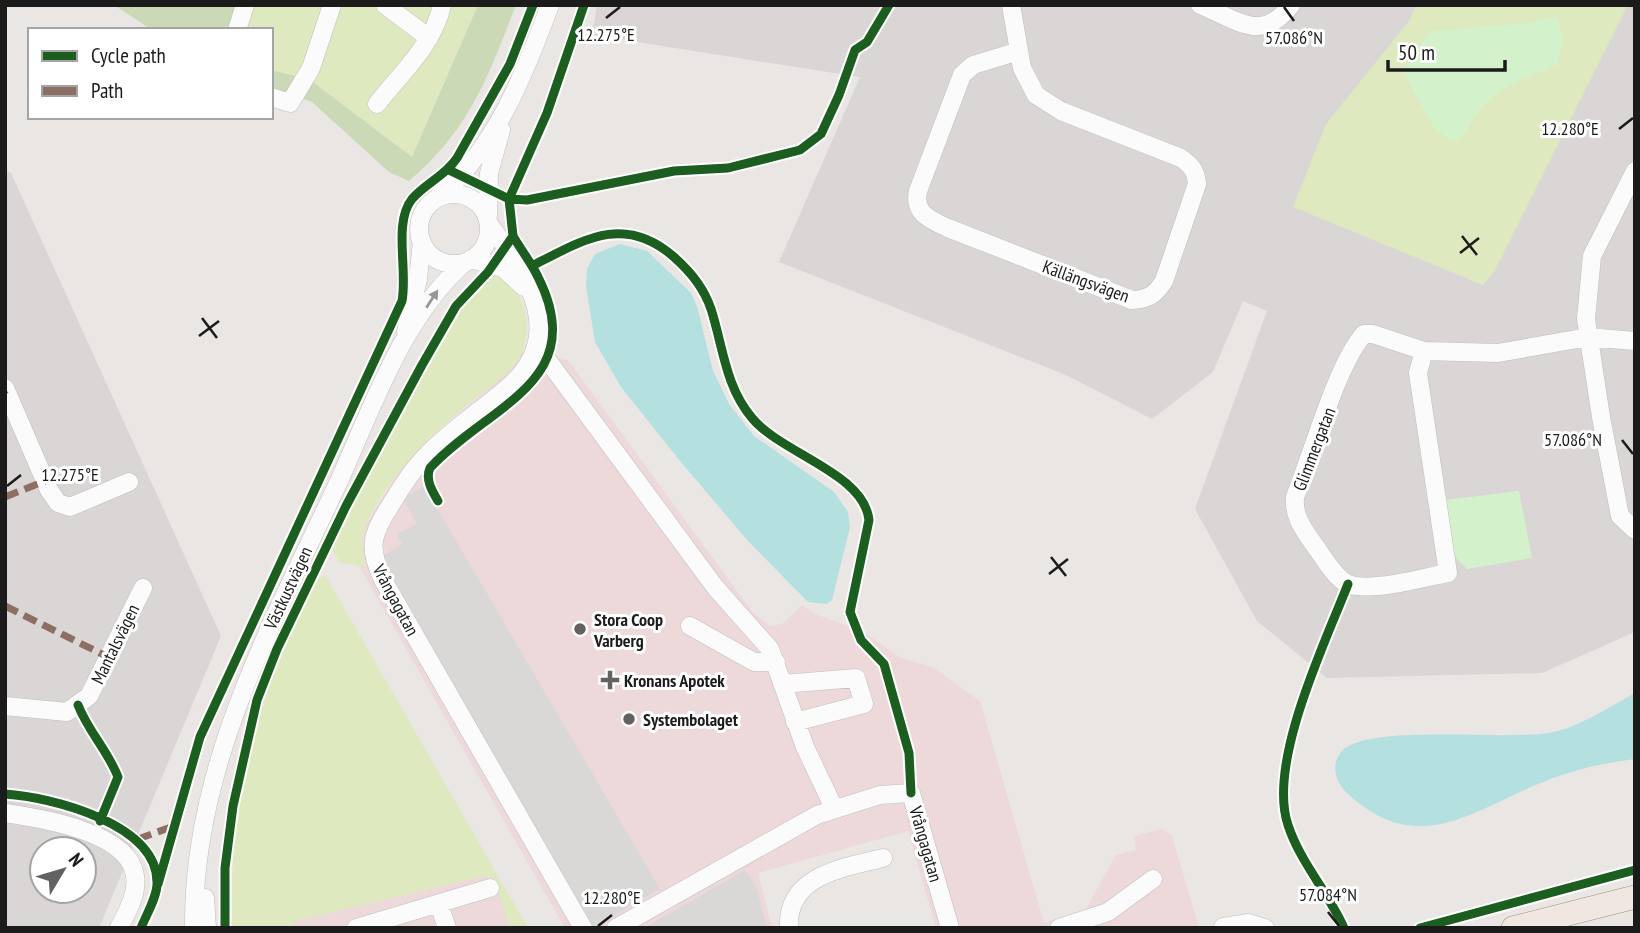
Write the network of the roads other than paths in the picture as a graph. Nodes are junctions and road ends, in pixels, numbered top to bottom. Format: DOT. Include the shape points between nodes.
graph roads {
  1 [pos="245,5"];
  2 [pos="331,5"];
  3 [pos="385,5"];
  4 [pos="442,5"];
  5 [pos="550,5"];
  6 [pos="1011,5"];
  7 [pos="1200,5"];
  8 [pos="1291,5"];
  9 [pos="238,28"];
  10 [pos="429,38"];
  11 [pos="1018,51"];
  12 [pos="273,98"];
  13 [pos="377,104"];
  14 [pos="507,107"];
  15 [pos="1635,171"];
  16 [pos="438,197"];
  17 [pos="489,221"];
  18 [pos="422,242"];
  19 [pos="468,261"];
  20 [pos="531,295"];
  21 [pos="1588,337"];
  22 [pos="403,341"];
  23 [pos="1635,341"];
  24 [pos="537,346"];
  25 [pos="1424,351"];
  26 [pos="5,388"];
  27 [pos="129,482"];
  28 [pos="1635,530"];
  29 [pos="143,588"];
  30 [pos="690,626"];
  31 [pos="776,662"];
  32 [pos="783,684"];
  33 [pos="5,706"];
  34 [pos="795,722"];
  35 [pos="834,808"];
  36 [pos="5,813"];
  37 [pos="202,845"];
  38 [pos="883,858"];
  39 [pos="1153,879"];
  40 [pos="490,888"];
  41 [pos="1635,897"];
  42 [pos="439,904"];
  43 [pos="1063,927"];
  44 [pos="1223,927"];
  45 [pos="119,928"];
  46 [pos="194,928"];
  47 [pos="207,928"];
  48 [pos="356,928"];
  49 [pos="447,928"];
  50 [pos="583,928"];
  51 [pos="617,928"];
  52 [pos="789,928"];
  53 [pos="950,928"];
  54 [pos="1265,928"];
  55 [pos="1513,928"];
  1 -- 9 [label="street"];
  2 -- 12 [label="street" via="311,68 290,103"];
  3 -- 10 [label="street"];
  4 -- 10 [label="street" via="438,25"];
  5 -- 14 [label="street, Västkustvägen"];
  6 -- 11 [label="street"];
  7 -- 8 [label="street" via="1262,27 1275,24"];
  10 -- 13 [label="street"];
  11 -- 11 [label="street, Källängsvägen" via="1028,82 1046,103 1192,165 1197,184 1156,294 1132,300 927,219 919,210 918,191 962,75 974,65"];
  14 -- 16 [label="street, Västkustvägen" via="473,164"];
  14 -- 17 [label="street, Västkustvägen" via="489,173"];
  15 -- 21 [label="street" via="1592,256"];
  16 -- 17 [label="street" via="470,197"];
  16 -- 18 [label="street, Västkustvägen" via="421,217"];
  17 -- 19 [label="street, Västkustvägen" via="485,246"];
  17 -- 20 [label="street" via="518,265"];
  18 -- 19 [label="street" via="440,261"];
  18 -- 22 [label="street, Västkustvägen"];
  19 -- 20 [label="street" via="503,268"];
  22 -- 19 [label="street, Västkustvägen, one-way" via="443,283"];
  20 -- 24 [label="street" via="539,323"];
  21 -- 23 [label="street, Glimmergatan"];
  21 -- 25 [label="street, Glimmergatan" via="1498,352"];
  21 -- 28 [label="street" via="1620,516"];
  22 -- 37 [label="street, Västkustvägen" via="252,665 221,753"];
  24 -- 31 [label="street" via="715,587 763,639"];
  24 -- 50 [label="street, Vrångagatan" via="519,378 413,471 373,536 372,550 383,580"];
  25 -- 25 [label="street, Glimmergatan" via="1418,373 1448,573 1375,586 1348,584 1333,571 1303,528 1295,497 1346,362 1364,334"];
  26 -- 27 [label="street" via="58,503 71,507"];
  29 -- 33 [label="street, Mantalsvägen" via="89,696 67,712"];
  30 -- 31 [label="street" via="754,662"];
  31 -- 32 [label="street"];
  32 -- 34 [label="street"];
  32 -- 34 [label="street" via="856,678 864,704"];
  34 -- 35 [label="street"];
  35 -- 51 [label="street, Vrångagatan"];
  35 -- 53 [label="street, Vrångagatan" via="880,795 911,793"];
  36 -- 45 [label="street" via="88,833 125,854 135,876 135,890"];
  37 -- 46 [label="street, Västkustvägen"];
  37 -- 47 [label="street, Västkustvägen"];
  38 -- 52 [label="street" via="834,870 807,883 791,904"];
  39 -- 43 [label="street" via="1108,912"];
  40 -- 42 [label="street"];
  41 -- 55 [label="main road"];
  42 -- 48 [label="street"];
  42 -- 49 [label="street"];
  44 -- 54 [label="street" via="1249,923"];
}
